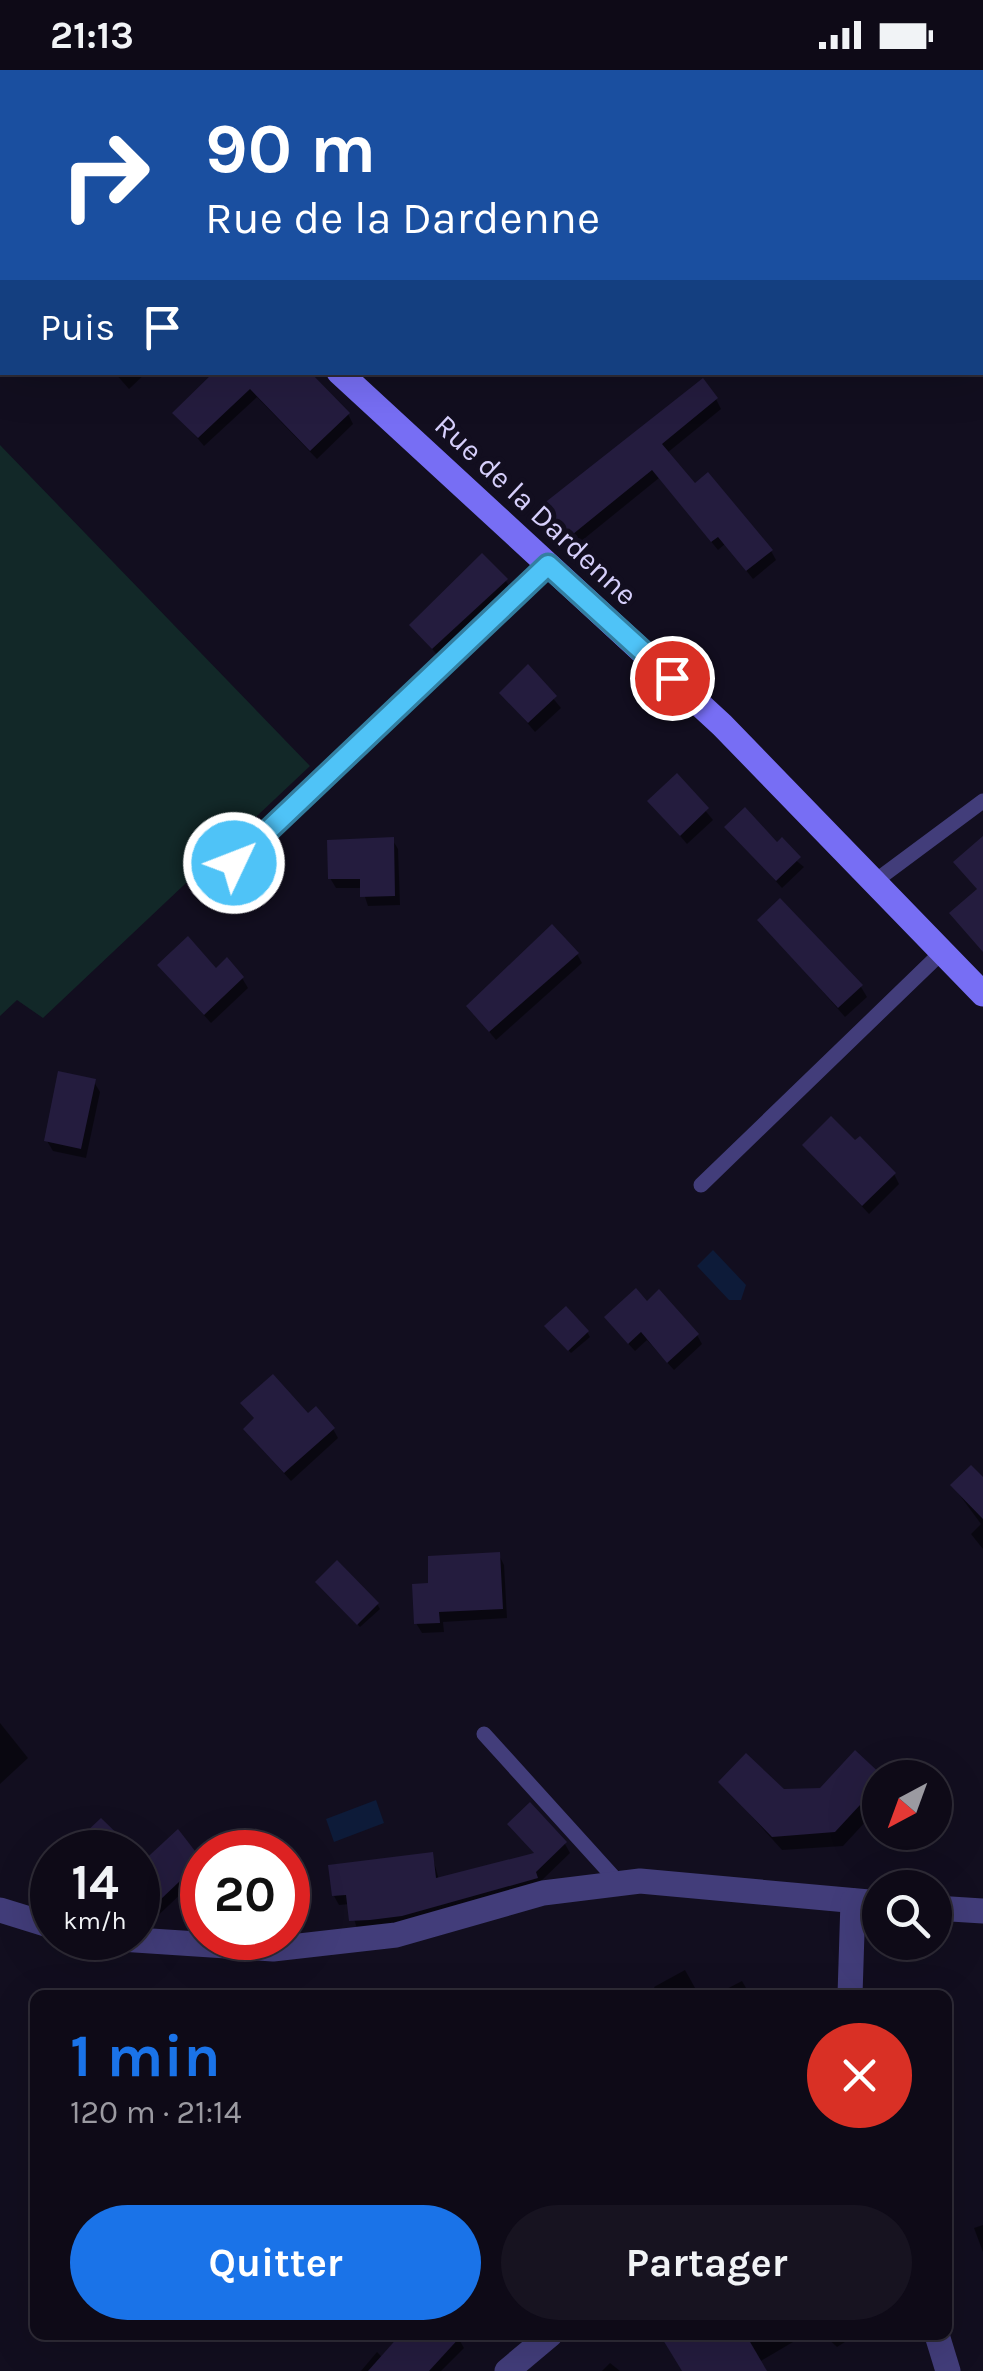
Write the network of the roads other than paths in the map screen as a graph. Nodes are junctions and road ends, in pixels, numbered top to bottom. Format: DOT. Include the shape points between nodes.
graph roads {
  1 [pos="342,375"];
  2 [pos="548,565"];
  3 [pos="983,801"];
  4 [pos="234,863"];
  5 [pos="874,882"];
  6 [pos="942,952"];
  7 [pos="983,994"];
  8 [pos="700,1185"];
  9 [pos="484,1734"];
  10 [pos="618,1884"];
  11 [pos="853,1901"];
  12 [pos="862,1902"];
  13 [pos="952,1909"];
  14 [pos="0,1910"];
  15 [pos="983,1911"];
  16 [pos="30,1919"];
  17 [pos="160,1941"];
  18 [pos="850,1990"];
  19 [pos="544,2340"];
  20 [pos="939,2340"];
  21 [pos="507,2371"];
  22 [pos="948,2371"];
  1 -- 2 [label="street, Rue de la Dardenne"];
  2 -- 4 [label="lane"];
  2 -- 5 [label="street, Rue de la Dardenne" via="722,725"];
  3 -- 5 [label="lane"];
  5 -- 6 [label="street, Rue de la Dardenne"];
  6 -- 7 [label="street, Rue de la Dardenne"];
  6 -- 8 [label="lane"];
  9 -- 10 [label="lane"];
  10 -- 11 [label="street"];
  10 -- 17 [label="street" via="543,1893 396,1935 291,1947"];
  11 -- 12 [label="street"];
  11 -- 18 [label="street"];
  13 -- 15 [label="street"];
  14 -- 16 [label="street"];
  19 -- 21 [label="street"];
  20 -- 22 [label="street"];
}
